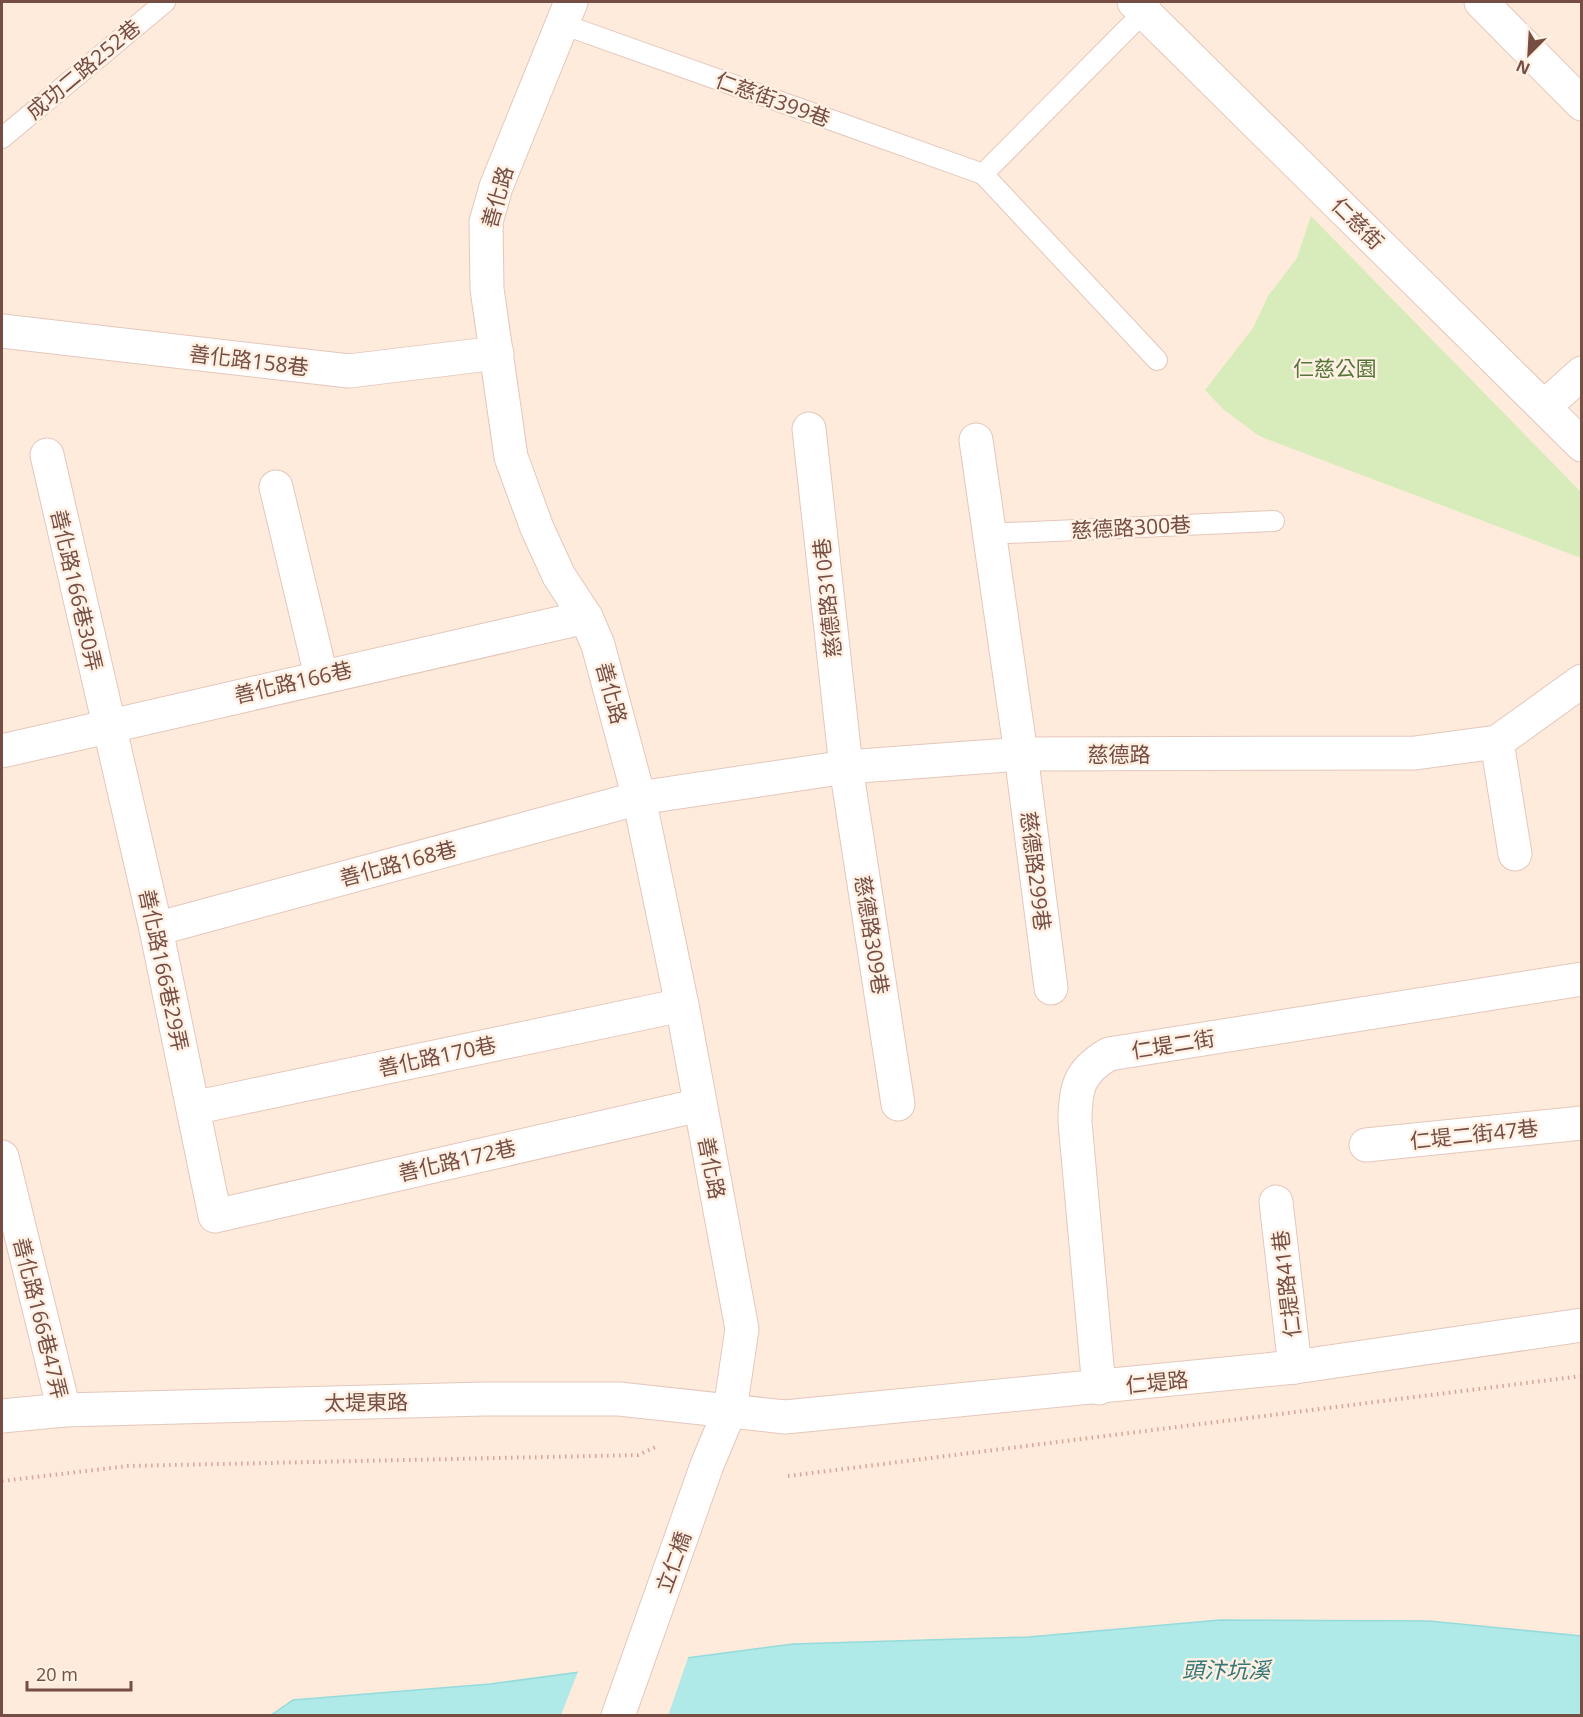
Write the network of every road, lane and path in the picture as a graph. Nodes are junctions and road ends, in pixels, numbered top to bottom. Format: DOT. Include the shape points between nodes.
graph roads {
  1 [pos="165,2"];
  2 [pos="1481,2"];
  3 [pos="1144,5"];
  4 [pos="567,13"];
  5 [pos="1581,105"];
  6 [pos="2,138"];
  7 [pos="983,174"];
  8 [pos="2,331"];
  9 [pos="497,353"];
  10 [pos="1156,360"];
  11 [pos="1581,373"];
  12 [pos="1545,406"];
  13 [pos="808,429"];
  14 [pos="976,440"];
  15 [pos="1581,445"];
  16 [pos="46,455"];
  17 [pos="276,487"];
  18 [pos="1274,521"];
  19 [pos="987,534"];
  20 [pos="586,617"];
  21 [pos="321,676"];
  22 [pos="1581,681"];
  23 [pos="108,725"];
  24 [pos="1497,742"];
  25 [pos="2,751"];
  26 [pos="1021,754"];
  27 [pos="846,767"];
  28 [pos="639,798"];
  29 [pos="1515,854"];
  30 [pos="156,929"];
  31 [pos="1581,979"];
  32 [pos="1051,988"];
  33 [pos="682,1005"];
  34 [pos="898,1104"];
  35 [pos="700,1105"];
  36 [pos="193,1108"];
  37 [pos="1581,1123"];
  38 [pos="1366,1145"];
  39 [pos="2,1156"];
  40 [pos="1276,1202"];
  41 [pos="214,1216"];
  42 [pos="1581,1325"];
  43 [pos="1295,1367"];
  44 [pos="1581,1376"];
  45 [pos="1100,1388"];
  46 [pos="64,1410"];
  47 [pos="730,1410"];
  48 [pos="2,1416"];
  49 [pos="658,1446"];
  50 [pos="788,1476"];
  51 [pos="2,1481"];
  52 [pos="618,1716"];
  1 -- 6 [label="lane, 成功二路252巷"];
  2 -- 5 [label="street"];
  3 -- 7 [label="lane"];
  3 -- 12 [label="street, 仁慈街"];
  4 -- 7 [label="lane, 仁慈街399巷"];
  4 -- 9 [label="street, 善化路" via="496,187 486,222 485,268"];
  7 -- 10 [label="lane, 仁慈街399巷"];
  8 -- 9 [label="street, 善化路158巷" via="350,371"];
  9 -- 20 [label="street, 善化路" via="511,457 559,576"];
  11 -- 12 [label="street"];
  12 -- 15 [label="street, 仁慈街"];
  13 -- 27 [label="street, 慈德路310巷"];
  14 -- 19 [label="street"];
  16 -- 23 [label="street, 善化路166巷30弄"];
  17 -- 21 [label="street"];
  18 -- 19 [label="lane, 慈德路300巷"];
  19 -- 26 [label="street"];
  20 -- 21 [label="street, 善化路166巷"];
  20 -- 28 [label="street, 善化路" via="611,686"];
  21 -- 23 [label="street, 善化路166巷"];
  22 -- 24 [label="street, 慈德路"];
  23 -- 25 [label="street, 善化路166巷"];
  23 -- 30 [label="street, 善化路166巷29弄"];
  24 -- 26 [label="street, 慈德路" via="1415,753"];
  24 -- 29 [label="street"];
  26 -- 27 [label="street, 慈德路"];
  26 -- 32 [label="street, 慈德路299巷"];
  27 -- 28 [label="street, 慈德路"];
  27 -- 34 [label="street, 慈德路309巷"];
  28 -- 30 [label="street, 善化路168巷"];
  28 -- 33 [label="street, 善化路"];
  30 -- 36 [label="street, 善化路166巷29弄"];
  31 -- 45 [label="street, 仁堤二街" via="1109,1054 1095,1062 1085,1071 1075,1104 1075,1122"];
  33 -- 35 [label="street, 善化路"];
  33 -- 36 [label="street, 善化路170巷"];
  35 -- 41 [label="street, 善化路172巷"];
  35 -- 47 [label="street, 善化路" via="742,1329"];
  36 -- 41 [label="street, 善化路166巷29弄"];
  37 -- 38 [label="street, 仁堤二街47巷"];
  39 -- 46 [label="street, 善化路166巷47弄"];
  40 -- 43 [label="street, 仁提路41巷"];
  42 -- 43 [label="street, 仁堤路"];
  43 -- 45 [label="street, 仁堤路"];
  44 -- 50 [label="path"];
  45 -- 47 [label="street, 仁堤路" via="785,1418"];
  46 -- 47 [label="street, 太堤東路" via="484,1399 619,1399"];
  46 -- 48 [label="street, 太堤東路"];
  47 -- 52 [label="street, 立仁橋"];
  49 -- 51 [label="path" via="638,1455 128,1466"];
}
